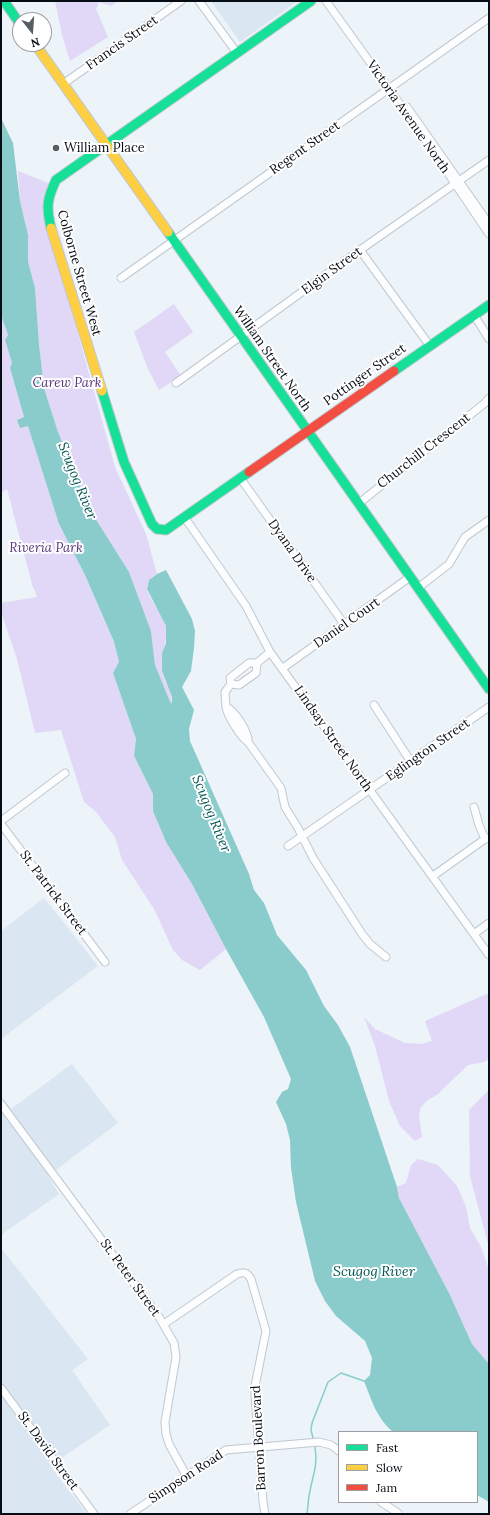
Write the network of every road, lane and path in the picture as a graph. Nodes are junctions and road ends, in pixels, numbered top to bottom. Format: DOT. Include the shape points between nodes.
graph roads {
  1 [pos="4,1"];
  2 [pos="181,1"];
  3 [pos="199,1"];
  4 [pos="311,1"];
  5 [pos="326,1"];
  6 [pos="332,1"];
  7 [pos="12,12"];
  8 [pos="489,18"];
  9 [pos="359,43"];
  10 [pos="41,52"];
  11 [pos="237,53"];
  12 [pos="63,84"];
  13 [pos="390,87"];
  14 [pos="105,146"];
  15 [pos="489,160"];
  16 [pos="457,183"];
  17 [pos="489,224"];
  18 [pos="489,234"];
  19 [pos="174,242"];
  20 [pos="360,250"];
  21 [pos="121,278"];
  22 [pos="489,304"];
  23 [pos="474,315"];
  24 [pos="240,336"];
  25 [pos="489,339"];
  26 [pos="430,346"];
  27 [pos="176,383"];
  28 [pos="489,398"];
  29 [pos="307,432"];
  30 [pos="241,478"];
  31 [pos="358,504"];
  32 [pos="185,518"];
  33 [pos="489,520"];
  34 [pos="157,529"];
  35 [pos="410,577"];
  36 [pos="418,588"];
  37 [pos="344,624"];
  38 [pos="270,652"];
  39 [pos="257,663"];
  40 [pos="283,668"];
  41 [pos="230,684"];
  42 [pos="489,689"];
  43 [pos="374,705"];
  44 [pos="489,707"];
  45 [pos="411,762"];
  46 [pos="65,773"];
  47 [pos="370,790"];
  48 [pos="474,807"];
  49 [pos="1,821"];
  50 [pos="1,824"];
  51 [pos="302,836"];
  52 [pos="487,839"];
  53 [pos="288,846"];
  54 [pos="433,876"];
  55 [pos="489,923"];
  56 [pos="474,934"];
  57 [pos="489,955"];
  58 [pos="386,957"];
  59 [pos="105,962"];
  60 [pos="1,1104"];
  61 [pos="164,1324"];
  62 [pos="1,1388"];
  63 [pos="258,1447"];
  64 [pos="338,1450"];
  65 [pos="186,1475"];
  66 [pos="383,1503"];
  67 [pos="398,1513"];
  68 [pos="94,1514"];
  69 [pos="130,1514"];
  70 [pos="265,1514"];
  1 -- 7 [label="street"];
  2 -- 12 [label="street, Francis Street"];
  3 -- 11 [label="street"];
  4 -- 11 [label="street, Colborne Street West"];
  5 -- 9 [label="street, Victoria Avenue North"];
  6 -- 9 [label="street, Victoria Avenue North"];
  8 -- 13 [label="street, Regent Street"];
  9 -- 13 [label="street, Victoria Avenue North"];
  10 -- 12 [label="street, William Street North"];
  11 -- 14 [label="street, Colborne Street West"];
  12 -- 14 [label="street, William Street North"];
  13 -- 16 [label="street, Victoria Avenue North"];
  13 -- 19 [label="street, Regent Street"];
  14 -- 19 [label="street, William Street North"];
  14 -- 34 [label="street, Colborne Street West" via="56,180 46,206 124,462 152,524"];
  15 -- 16 [label="street, Elgin Street"];
  16 -- 17 [label="street, Victoria Avenue North"];
  16 -- 18 [label="street, Victoria Avenue North"];
  16 -- 20 [label="street, Elgin Street"];
  19 -- 21 [label="street, Regent Street"];
  19 -- 24 [label="street, William Street North"];
  20 -- 24 [label="street, Elgin Street"];
  20 -- 26 [label="street"];
  22 -- 23 [label="street, Pottinger Street"];
  23 -- 25 [label="street"];
  23 -- 26 [label="street, Pottinger Street"];
  24 -- 27 [label="street, Elgin Street"];
  24 -- 29 [label="street, William Street North"];
  26 -- 29 [label="street, Pottinger Street"];
  28 -- 31 [label="street, Churchill Crescent"];
  29 -- 30 [label="street, Pottinger Street"];
  29 -- 31 [label="street, William Street North"];
  30 -- 32 [label="street, Pottinger Street"];
  30 -- 37 [label="street, Dyana Drive"];
  31 -- 35 [label="street, William Street North"];
  32 -- 34 [label="street, Pottinger Street" via="166,530"];
  32 -- 38 [label="street, Lindsay Street North" via="246,606"];
  33 -- 36 [label="street" via="465,537 449,564"];
  35 -- 36 [label="street, William Street North"];
  35 -- 37 [label="street, Daniel Court"];
  36 -- 42 [label="street, William Street North"];
  37 -- 40 [label="street, Daniel Court"];
  38 -- 39 [label="street"];
  38 -- 40 [label="street, Lindsay Street North"];
  39 -- 41 [label="street" via="249,663 230,678"];
  39 -- 41 [label="street" via="256,673 239,685"];
  40 -- 47 [label="street, Lindsay Street North"];
  41 -- 51 [label="street" via="225,692 226,707 231,709 238,725 248,737 248,742 281,788 285,807"];
  43 -- 45 [label="street"];
  44 -- 45 [label="street, Eglington Street"];
  45 -- 47 [label="street, Eglington Street"];
  46 -- 49 [label="street"];
  47 -- 51 [label="street, Eglington Street"];
  47 -- 54 [label="street, Lindsay Street North"];
  48 -- 52 [label="street" via="479,826"];
  50 -- 59 [label="street, St. Patrick Street"];
  51 -- 53 [label="street, Eglington Street"];
  51 -- 58 [label="street" via="313,858 362,934"];
  52 -- 54 [label="street"];
  54 -- 56 [label="street, Lindsay Street North"];
  55 -- 56 [label="street"];
  56 -- 57 [label="street, Lindsay Street North"];
  60 -- 61 [label="street, St. Peter Street"];
  61 -- 63 [label="street, Barron Boulevard" via="237,1274 248,1274 266,1331 255,1386"];
  61 -- 65 [label="street, St. Peter Street" via="174,1343 176,1357 165,1422 166,1434"];
  62 -- 68 [label="street, St. David Street"];
  63 -- 64 [label="street, Simpson Road" via="319,1442 331,1445"];
  63 -- 65 [label="street, Simpson Road" via="226,1450"];
  63 -- 70 [label="street, Barron Boulevard"];
  65 -- 69 [label="street, Simpson Road"];
  66 -- 67 [label="street"];
}
